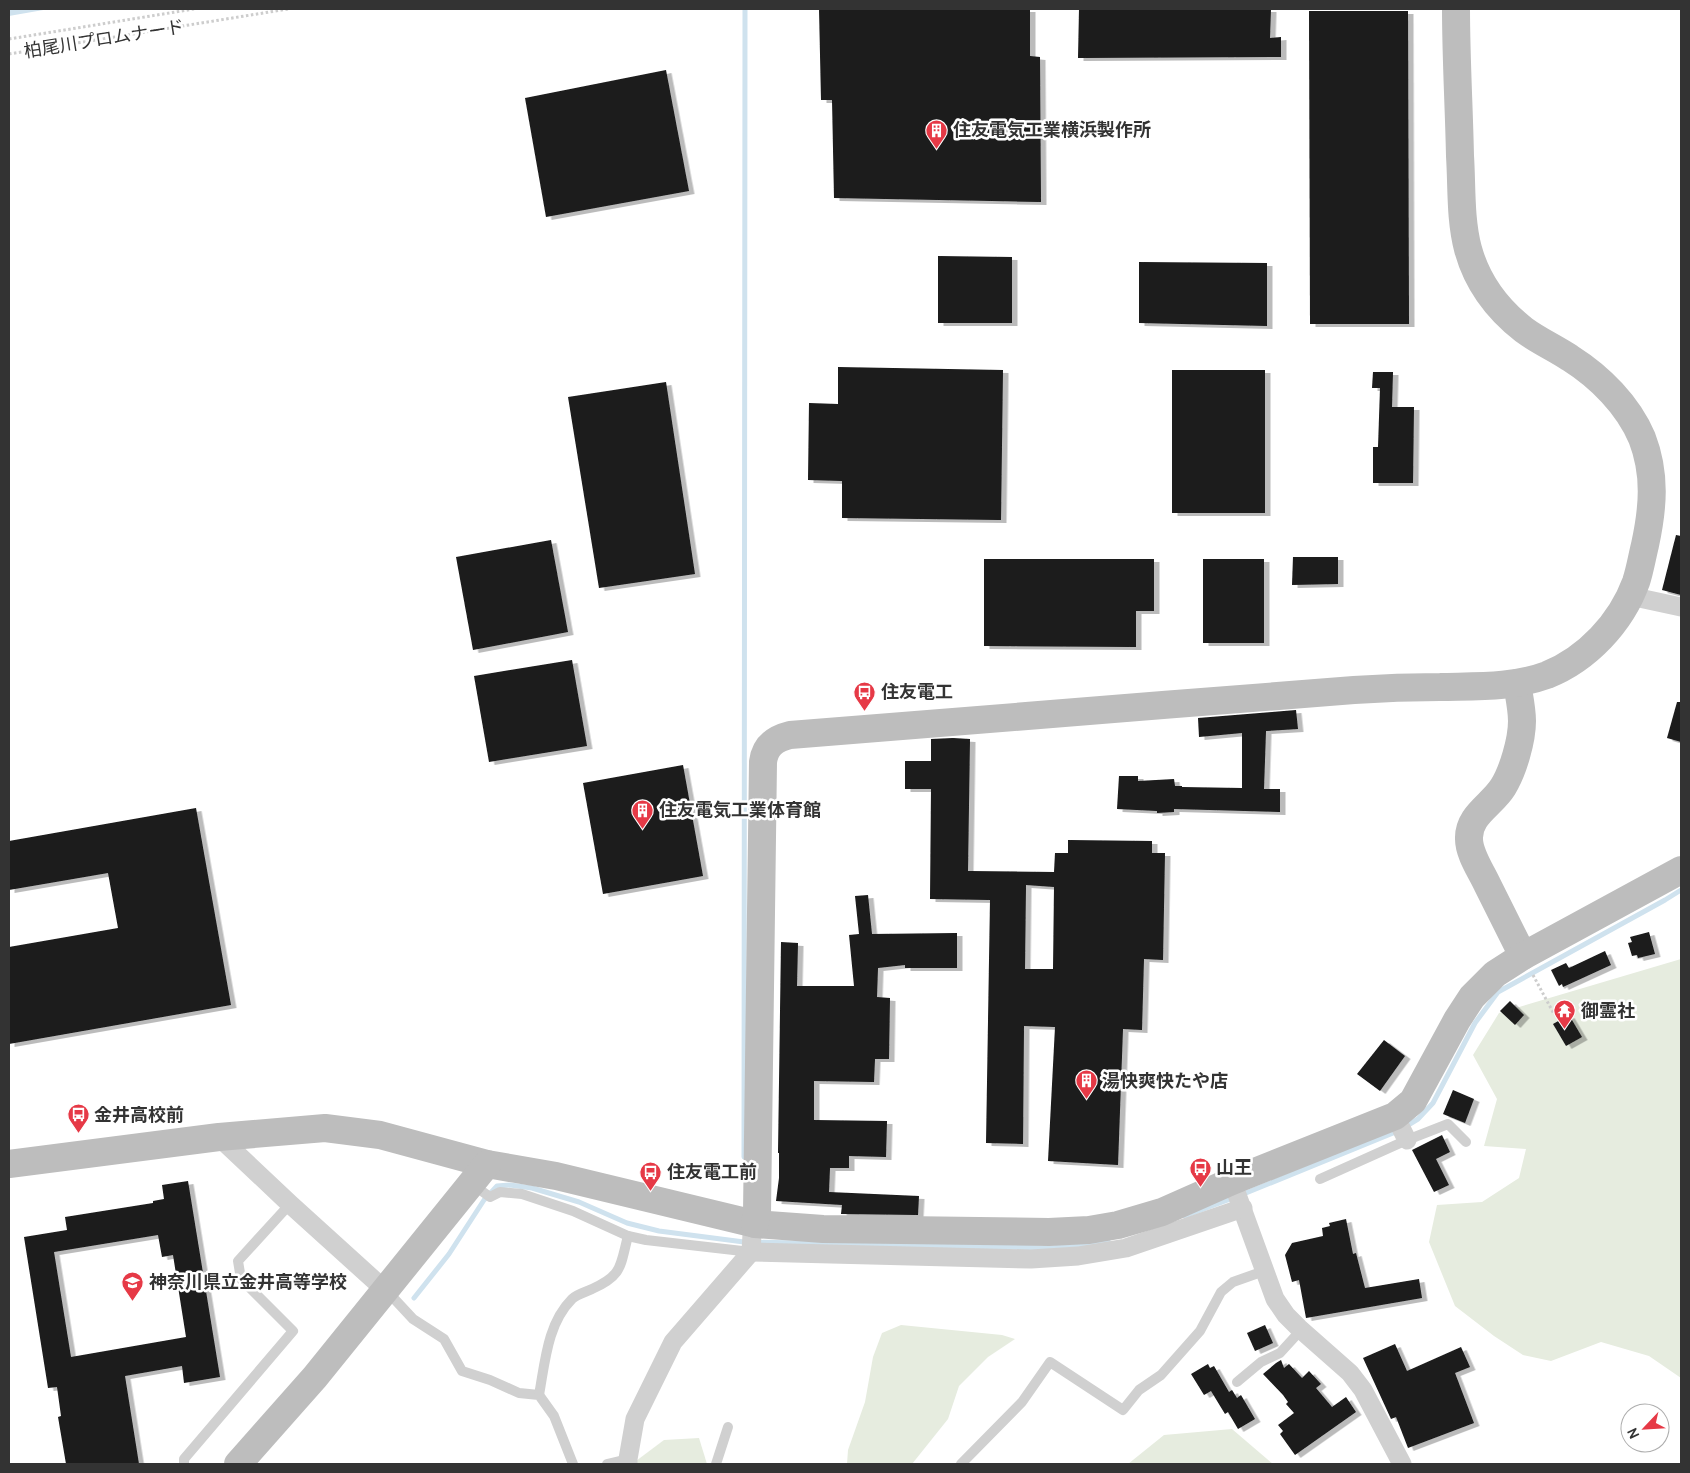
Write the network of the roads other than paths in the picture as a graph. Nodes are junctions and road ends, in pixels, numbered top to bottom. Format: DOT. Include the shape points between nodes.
graph roads {
  1 [pos="1456,9"];
  2 [pos="1630,596"];
  3 [pos="1681,607"];
  4 [pos="1517,684"];
  5 [pos="1681,870"];
  6 [pos="1526,962"];
  7 [pos="1401,1126"];
  8 [pos="219,1137"];
  9 [pos="1466,1142"];
  10 [pos="9,1164"];
  11 [pos="479,1174"];
  12 [pos="1320,1179"];
  13 [pos="1232,1181"];
  14 [pos="290,1204"];
  15 [pos="1242,1208"];
  16 [pos="745,1233"];
  17 [pos="628,1236"];
  18 [pos="1264,1271"];
  19 [pos="386,1290"];
  20 [pos="1301,1330"];
  21 [pos="1237,1382"];
  22 [pos="539,1395"];
  23 [pos="728,1428"];
  24 [pos="628,1461"];
  25 [pos="184,1464"];
  26 [pos="238,1464"];
  27 [pos="572,1464"];
  28 [pos="607,1464"];
  29 [pos="716,1464"];
  30 [pos="961,1464"];
  31 [pos="1402,1464"];
  1 -- 2 [label="street" via="1464,230 1474,266 1501,310 1525,331 1587,370 1612,393 1634,422 1646,451 1653,502 1641,562"];
  2 -- 3 [label="street"];
  2 -- 4 [label="street" via="1613,624 1577,658 1548,674"];
  4 -- 6 [label="street" via="1521,736 1504,786 1474,820 1469,841 1474,858"];
  4 -- 16 [label="street" via="1394,687 790,735 772,742 763,762 757,1213"];
  5 -- 6 [label="street"];
  6 -- 7 [label="street" via="1495,974 1472,997"];
  7 -- 9 [label="lane" via="1448,1124"];
  7 -- 12 [label="lane"];
  7 -- 13 [label="street"];
  8 -- 10 [label="street"];
  8 -- 11 [label="street" via="325,1128 380,1135"];
  8 -- 14 [label="street"];
  11 -- 16 [label="street" via="556,1176"];
  11 -- 17 [label="lane" via="490,1197 500,1192 522,1194 573,1210"];
  11 -- 19 [label="street"];
  13 -- 15 [label="street"];
  13 -- 16 [label="street" via="1162,1212 1090,1230 823,1229"];
  14 -- 19 [label="street"];
  14 -- 25 [label="lane" via="238,1261 241,1279 293,1331 184,1459"];
  15 -- 16 [label="street" via="1126,1248 1030,1259"];
  15 -- 18 [label="street"];
  16 -- 17 [label="lane" via="646,1240"];
  16 -- 24 [label="street" via="673,1342 635,1419"];
  17 -- 22 [label="lane" via="619,1271 604,1284 573,1298 556,1321"];
  18 -- 20 [label="street" via="1275,1299"];
  18 -- 30 [label="lane" via="1233,1282 1221,1292 1200,1332 1161,1375 1139,1390 1123,1410 1050,1362 1022,1402"];
  19 -- 22 [label="lane" via="413,1319 444,1339 462,1371 520,1393"];
  19 -- 26 [label="street"];
  20 -- 21 [label="lane" via="1280,1353 1261,1362"];
  20 -- 31 [label="street" via="1336,1359 1363,1390"];
  22 -- 27 [label="lane" via="554,1416"];
  23 -- 29 [label="lane"];
  24 -- 28 [label="lane"];
}
